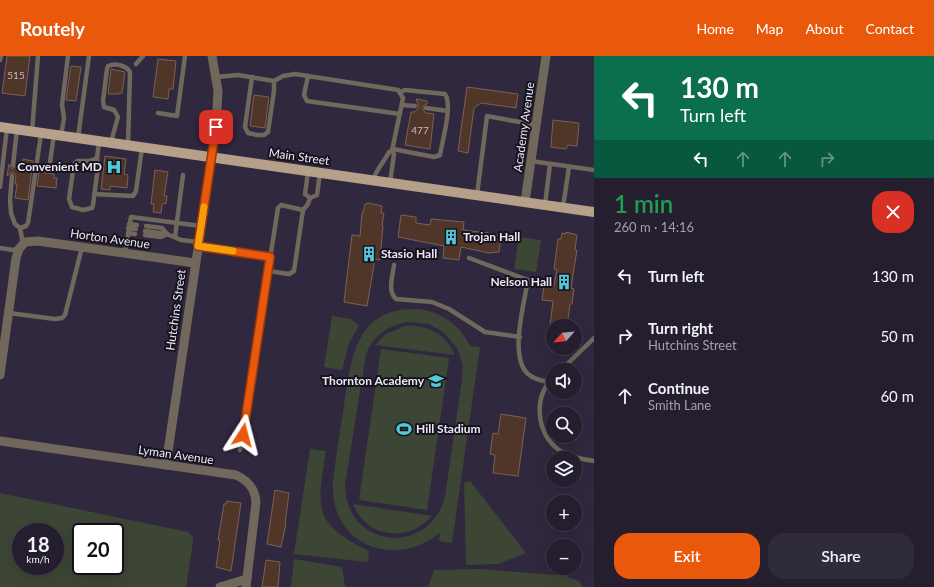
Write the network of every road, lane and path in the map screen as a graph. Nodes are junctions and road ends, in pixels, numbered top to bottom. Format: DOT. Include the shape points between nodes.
graph roads {
  1 [pos="1,56"];
  2 [pos="38,56"];
  3 [pos="68,56"];
  4 [pos="89,56"];
  5 [pos="143,56"];
  6 [pos="185,56"];
  7 [pos="212,56"];
  8 [pos="544,56"];
  9 [pos="0,60"];
  10 [pos="136,64"];
  11 [pos="308,76"];
  12 [pos="216,77"];
  13 [pos="252,77"];
  14 [pos="274,81"];
  15 [pos="400,92"];
  16 [pos="402,105"];
  17 [pos="415,106"];
  18 [pos="426,108"];
  19 [pos="448,110"];
  20 [pos="158,113"];
  21 [pos="400,114"];
  22 [pos="536,125"];
  23 [pos="3,128"];
  24 [pos="17,130"];
  25 [pos="36,133"];
  26 [pos="57,136"];
  27 [pos="78,139"];
  28 [pos="99,142"];
  29 [pos="111,143"];
  30 [pos="128,146"];
  31 [pos="142,148"];
  32 [pos="393,150"];
  33 [pos="0,154"];
  34 [pos="4,158"];
  35 [pos="97,158"];
  36 [pos="211,158"];
  37 [pos="50,162"];
  38 [pos="531,162"];
  39 [pos="550,164"];
  40 [pos="13,165"];
  41 [pos="569,167"];
  42 [pos="594,170"];
  43 [pos="308,172"];
  44 [pos="320,173"];
  45 [pos="183,175"];
  46 [pos="12,176"];
  47 [pos="373,180"];
  48 [pos="390,183"];
  49 [pos="0,187"];
  50 [pos="94,194"];
  51 [pos="477,195"];
  52 [pos="310,198"];
  53 [pos="525,202"];
  54 [pos="545,205"];
  55 [pos="563,208"];
  56 [pos="303,210"];
  57 [pos="594,212"];
  58 [pos="177,223"];
  59 [pos="201,226"];
  60 [pos="20,228"];
  61 [pos="128,228"];
  62 [pos="168,234"];
  63 [pos="175,237"];
  64 [pos="198,244"];
  65 [pos="21,245"];
  66 [pos="82,247"];
  67 [pos="0,248"];
  68 [pos="125,253"];
  69 [pos="270,257"];
  70 [pos="469,258"];
  71 [pos="195,262"];
  72 [pos="394,265"];
  73 [pos="268,271"];
  74 [pos="9,313"];
  75 [pos="520,337"];
  76 [pos="594,338"];
  77 [pos="568,363"];
  78 [pos="0,375"];
  79 [pos="546,381"];
  80 [pos="546,387"];
  81 [pos="0,441"];
  82 [pos="240,450"];
  83 [pos="594,461"];
  84 [pos="166,465"];
  85 [pos="247,583"];
  86 [pos="220,587"];
  1 -- 9 [label="lane"];
  2 -- 25 [label="lane"];
  3 -- 26 [label="lane" via="62,105 64,118"];
  4 -- 27 [label="lane"];
  5 -- 10 [label="lane"];
  6 -- 20 [label="lane" via="177,116"];
  7 -- 12 [label="street, Hutchins Street"];
  8 -- 22 [label="street, Academy Avenue"];
  11 -- 14 [label="lane" via="295,74"];
  11 -- 15 [label="lane"];
  11 -- 21 [label="lane" via="304,95 307,101"];
  12 -- 13 [label="lane"];
  12 -- 36 [label="street, Hutchins Street" via="218,104"];
  13 -- 14 [label="lane"];
  13 -- 14 [label="lane" via="245,127 248,133 253,135 264,135 268,132"];
  15 -- 16 [label="lane" via="403,98"];
  15 -- 19 [label="lane" via="405,90 443,94 448,99"];
  16 -- 17 [label="lane"];
  16 -- 21 [label="lane"];
  18 -- 19 [label="lane"];
  19 -- 32 [label="lane" via="440,155 434,157"];
  21 -- 32 [label="lane"];
  22 -- 38 [label="street, Academy Avenue"];
  22 -- 51 [label="lane" via="487,116"];
  23 -- 24 [label="main road, Main Street"];
  23 -- 34 [label="lane"];
  24 -- 25 [label="main road, Main Street"];
  24 -- 40 [label="lane"];
  25 -- 26 [label="main road, Main Street"];
  25 -- 60 [label="lane" via="28,223"];
  26 -- 27 [label="main road, Main Street"];
  26 -- 37 [label="lane"];
  27 -- 28 [label="main road, Main Street"];
  28 -- 29 [label="main road, Main Street"];
  28 -- 35 [label="lane"];
  29 -- 30 [label="main road, Main Street"];
  29 -- 30 [label="lane" via="118,117 114,110 104,107 103,101 107,69 112,64 124,66 130,72"];
  30 -- 31 [label="main road, Main Street"];
  31 -- 36 [label="main road, Main Street"];
  31 -- 50 [label="lane" via="136,191 133,196"];
  32 -- 47 [label="lane" via="389,152"];
  32 -- 48 [label="lane"];
  33 -- 34 [label="lane"];
  34 -- 49 [label="lane"];
  35 -- 50 [label="lane"];
  35 -- 50 [label="lane" via="90,162 75,162 69,203 75,209 89,209 93,205"];
  36 -- 43 [label="main road, Main Street"];
  36 -- 59 [label="street, Hutchins Street"];
  38 -- 39 [label="lane"];
  38 -- 53 [label="street, Academy Avenue"];
  39 -- 41 [label="lane"];
  39 -- 54 [label="lane"];
  41 -- 42 [label="lane"];
  41 -- 55 [label="lane"];
  43 -- 44 [label="main road, Main Street"];
  43 -- 52 [label="lane" via="305,194"];
  44 -- 47 [label="main road, Main Street"];
  44 -- 52 [label="lane" via="316,195"];
  45 -- 58 [label="lane"];
  46 -- 60 [label="lane" via="11,213 15,224"];
  47 -- 48 [label="main road, Main Street"];
  48 -- 51 [label="main road, Main Street"];
  51 -- 53 [label="main road, Main Street"];
  52 -- 56 [label="lane"];
  53 -- 54 [label="main road, Main Street"];
  54 -- 55 [label="main road, Main Street"];
  55 -- 57 [label="main road, Main Street"];
  56 -- 69 [label="lane" via="279,206"];
  56 -- 73 [label="lane" via="294,271 289,274"];
  58 -- 59 [label="lane"];
  58 -- 61 [label="lane" via="133,217 130,218"];
  58 -- 63 [label="lane"];
  59 -- 64 [label="street, Hutchins Street"];
  60 -- 65 [label="lane"];
  61 -- 61 [label="lane" via="136,229"];
  61 -- 68 [label="lane"];
  62 -- 62 [label="lane" via="162,228 145,231 160,237"];
  62 -- 63 [label="lane"];
  63 -- 64 [label="lane"];
  64 -- 69 [label="lane"];
  64 -- 71 [label="street, Hutchins Street"];
  65 -- 66 [label="street, Horton Avenue" via="32,240"];
  65 -- 67 [label="lane" via="13,250"];
  65 -- 74 [label="street" via="16,258"];
  66 -- 68 [label="street, Horton Avenue"];
  66 -- 74 [label="lane" via="65,315 62,318"];
  68 -- 71 [label="street, Horton Avenue"];
  69 -- 73 [label="lane"];
  70 -- 75 [label="lane" via="528,280"];
  71 -- 84 [label="street, Hutchins Street"];
  72 -- 75 [label="lane" via="391,287 396,299 432,302 449,309 490,334"];
  73 -- 82 [label="lane"];
  74 -- 78 [label="street"];
  75 -- 79 [label="lane" via="518,351 523,368 530,376"];
  76 -- 77 [label="lane"];
  80 -- 83 [label="lane" via="539,409 541,424 553,445 564,453"];
  81 -- 84 [label="street, Lyman Avenue"];
  84 -- 85 [label="street, Lyman Avenue" via="236,475 251,486 256,502"];
  85 -- 86 [label="street, Lyman Avenue"];
}
